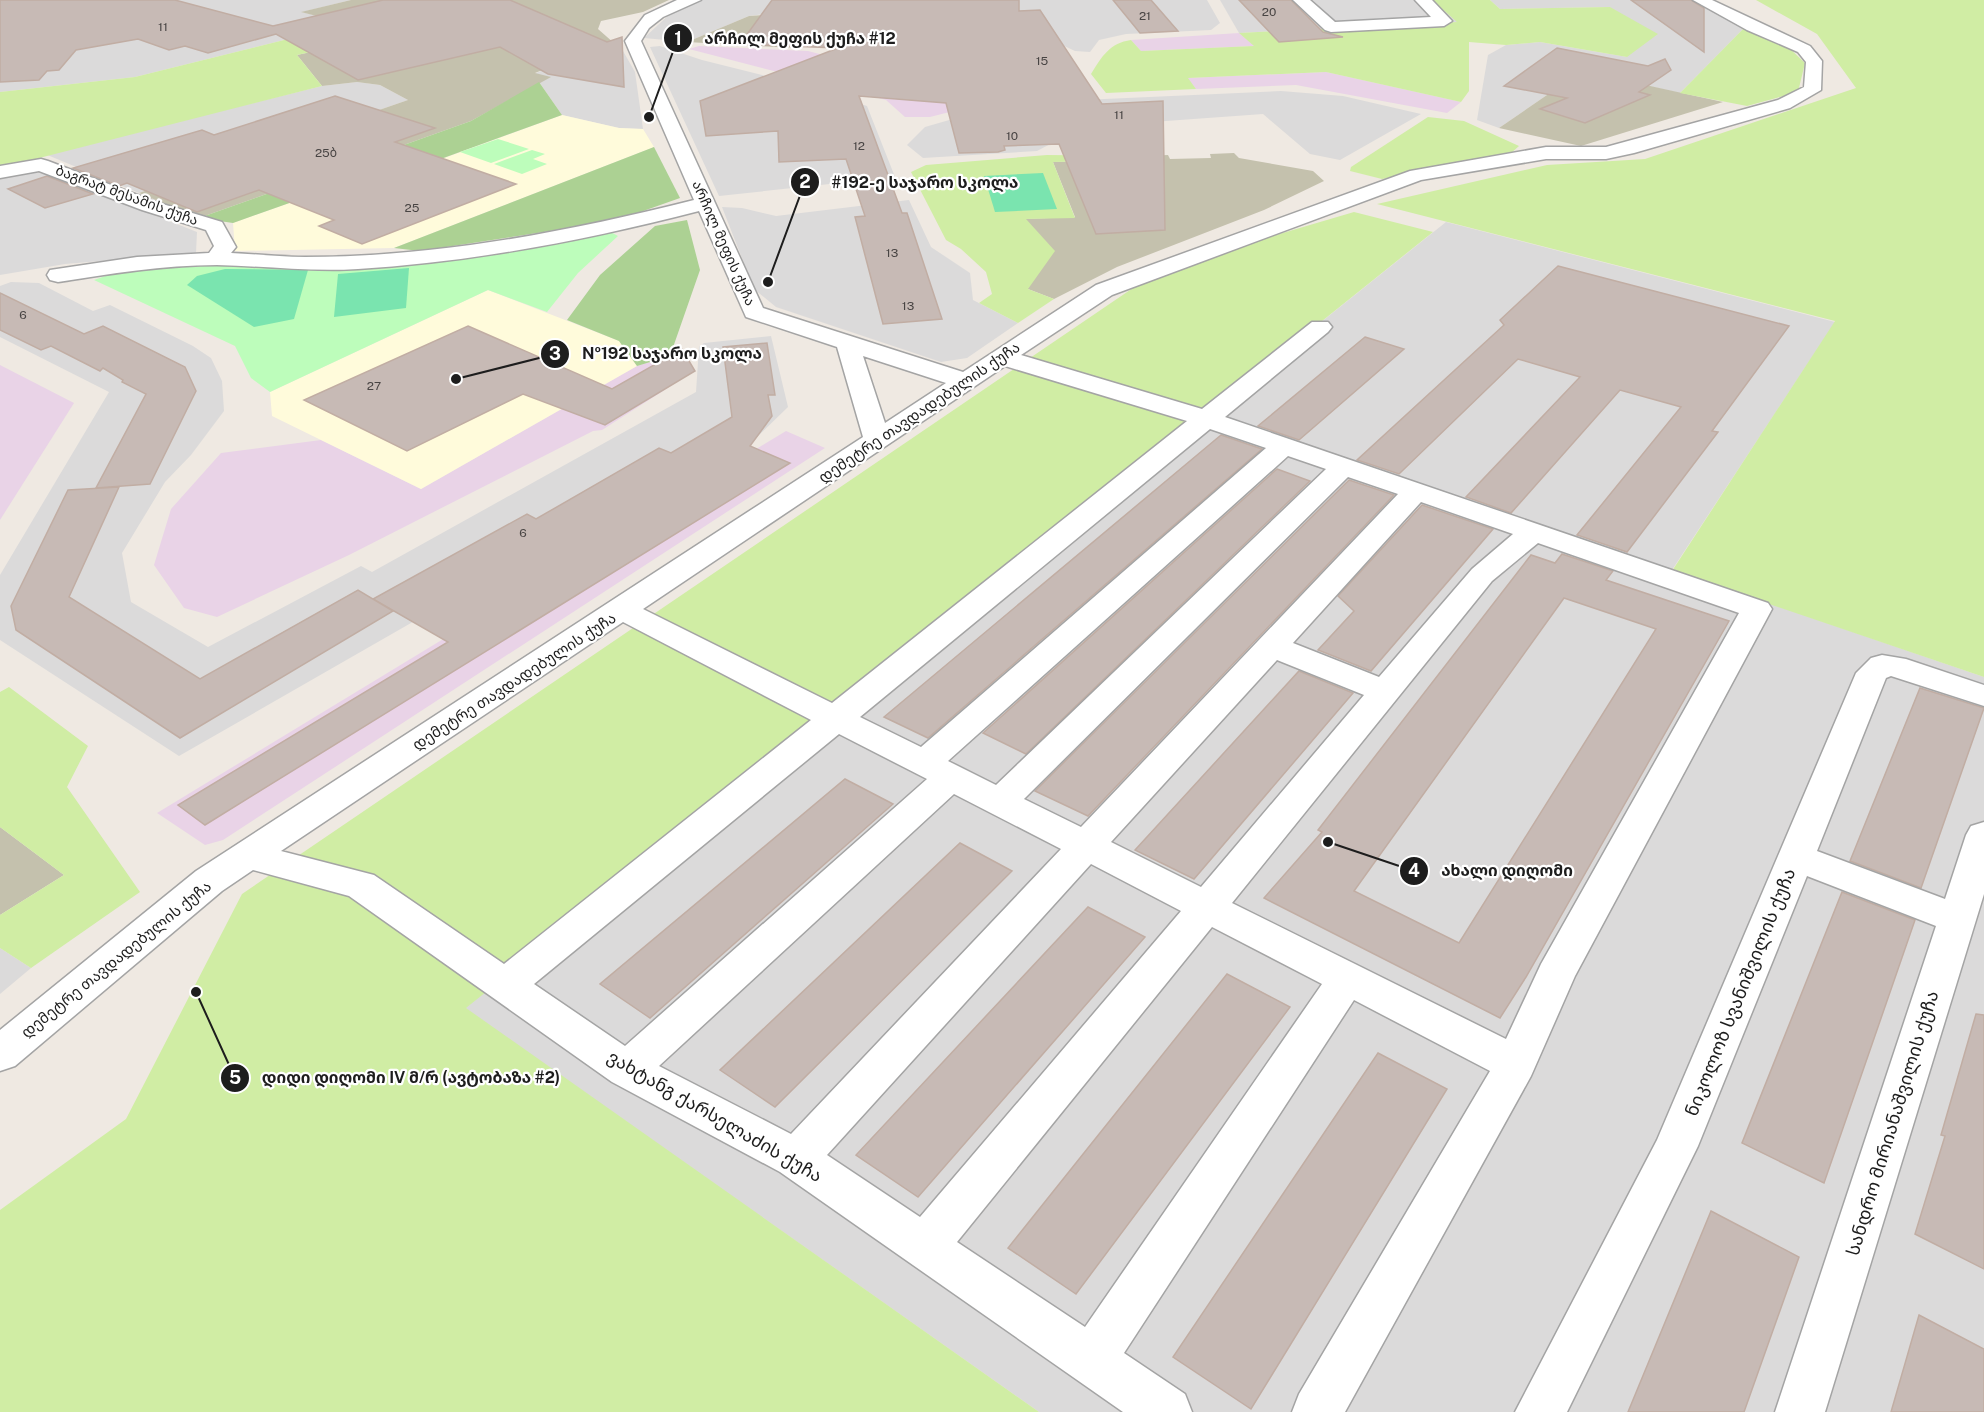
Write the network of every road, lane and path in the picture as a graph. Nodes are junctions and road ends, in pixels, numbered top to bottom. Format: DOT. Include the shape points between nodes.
graph roads {
  1 [pos="693,0"];
  2 [pos="1301,0"];
  3 [pos="1423,0"];
  4 [pos="1701,0"];
  5 [pos="0,172"];
  6 [pos="705,203"];
  7 [pos="215,259"];
  8 [pos="58,275"];
  9 [pos="1320,327"];
  10 [pos="847,342"];
  11 [pos="1001,357"];
  12 [pos="965,381"];
  13 [pos="1207,419"];
  14 [pos="877,440"];
  15 [pos="1284,446"];
  16 [pos="1344,466"];
  17 [pos="1416,491"];
  18 [pos="1533,532"];
  19 [pos="622,610"];
  20 [pos="1271,646"];
  21 [pos="1384,691"];
  22 [pos="1984,696"];
  23 [pos="836,719"];
  24 [pos="937,770"];
  25 [pos="1000,802"];
  26 [pos="1984,835"];
  27 [pos="1085,846"];
  28 [pos="248,856"];
  29 [pos="1796,856"];
  30 [pos="1205,906"];
  31 [pos="1957,919"];
  32 [pos="1347,979"];
  33 [pos="506,986"];
  34 [pos="0,1054"];
  35 [pos="1516,1064"];
  36 [pos="627,1070"];
  37 [pos="796,1158"];
  38 [pos="925,1246"];
  39 [pos="1090,1360"];
  40 [pos="1167,1412"];
  41 [pos="1317,1412"];
  42 [pos="1540,1412"];
  43 [pos="1800,1412"];
  1 -- 6 [label="street, არჩილ მეფის ქუჩა" via="668,7 647,20 633,41"];
  2 -- 3 [label="street" via="1330,27 1444,21"];
  4 -- 11 [label="street, დემეტრე თავდადებულის ქუჩა" via="1804,49 1814,61 1812,90 1784,104 1609,155 1546,153 1417,175 1104,290"];
  5 -- 7 [label="street, ბაგრატ მესამის ქუჩა" via="41,165 215,226 225,247"];
  6 -- 7 [label="street" via="645,219 483,249 306,264"];
  6 -- 10 [label="street, არჩილ მეფის ქუჩა" via="754,312"];
  7 -- 8 [label="street" via="120,265"];
  9 -- 13 [label="street"];
  10 -- 12 [label="street, არჩილ მეფის ქუჩა"];
  10 -- 14 [label="street"];
  11 -- 12 [label="street, დემეტრე თავდადებულის ქუჩა"];
  11 -- 13 [label="street"];
  12 -- 14 [label="street, დემეტრე თავდადებულის ქუჩა"];
  13 -- 15 [label="street"];
  13 -- 23 [label="street"];
  14 -- 19 [label="street, დემეტრე თავდადებულის ქუჩა"];
  15 -- 16 [label="street"];
  15 -- 24 [label="street"];
  16 -- 17 [label="street"];
  16 -- 25 [label="street"];
  17 -- 18 [label="street"];
  17 -- 20 [label="street"];
  18 -- 21 [label="street" via="1482,575"];
  18 -- 35 [label="street" via="1757,609 1555,975"];
  19 -- 23 [label="street"];
  19 -- 28 [label="street, დემეტრე თავდადებულის ქუჩა"];
  20 -- 21 [label="street"];
  20 -- 27 [label="street"];
  21 -- 30 [label="street"];
  22 -- 29 [label="street, ნიკოლოზ სვანიშვილის ქუჩა" via="1895,666 1882,665 1872,673"];
  23 -- 24 [label="street"];
  23 -- 33 [label="street"];
  24 -- 25 [label="street"];
  24 -- 36 [label="street"];
  25 -- 27 [label="street"];
  26 -- 31 [label="street, სანდრო მირიანაშვილის ქუჩა"];
  27 -- 30 [label="street"];
  27 -- 37 [label="street"];
  28 -- 33 [label="street, ვახტანგ ქარსელაძის ქუჩა" via="361,885"];
  28 -- 34 [label="street, დემეტრე თავდადებულის ქუჩა" via="209,881"];
  29 -- 31 [label="street"];
  29 -- 42 [label="street, ნიკოლოზ სვანიშვილის ქუჩა" via="1676,1146"];
  30 -- 32 [label="street"];
  30 -- 38 [label="street"];
  31 -- 43 [label="street, სანდრო მირიანაშვილის ქუჩა"];
  32 -- 35 [label="street"];
  32 -- 39 [label="street"];
  33 -- 36 [label="street, ვახტანგ ქარსელაძის ქუჩა"];
  35 -- 41 [label="street"];
  36 -- 37 [label="street, ვახტანგ ქარსელაძის ქუჩა"];
  37 -- 38 [label="street, ვახტანგ ქარსელაძის ქუჩა"];
  38 -- 39 [label="street, ვახტანგ ქარსელაძის ქუჩა"];
  39 -- 40 [label="street, ვახტანგ ქარსელაძის ქუჩა"];
}
